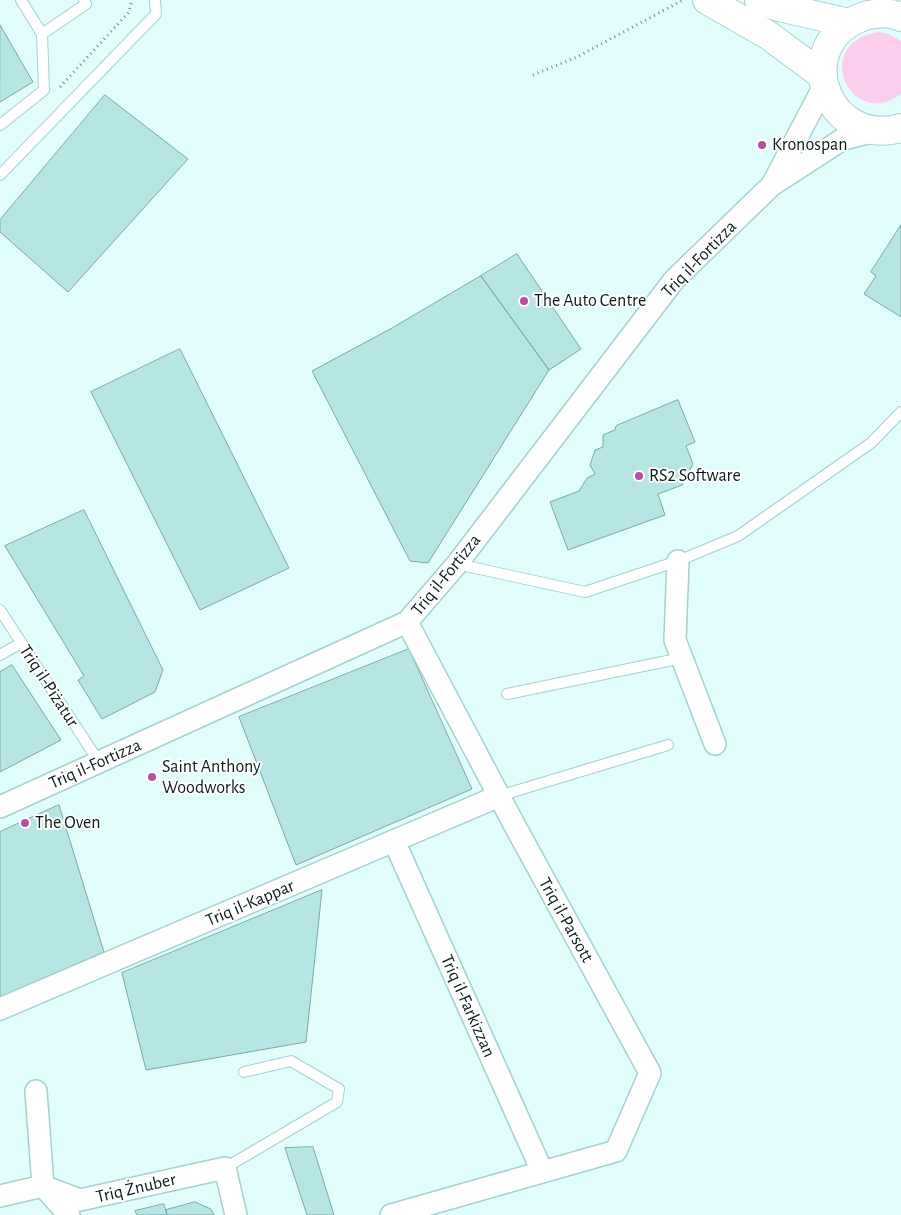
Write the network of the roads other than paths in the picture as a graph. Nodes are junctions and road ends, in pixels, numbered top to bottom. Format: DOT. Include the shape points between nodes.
graph roads {
  1 [pos="20,0"];
  2 [pos="84,0"];
  3 [pos="154,0"];
  4 [pos="708,0"];
  5 [pos="759,0"];
  6 [pos="899,15"];
  7 [pos="849,23"];
  8 [pos="42,34"];
  9 [pos="823,80"];
  10 [pos="0,125"];
  11 [pos="888,130"];
  12 [pos="0,175"];
  13 [pos="772,185"];
  14 [pos="901,412"];
  15 [pos="678,561"];
  16 [pos="457,564"];
  17 [pos="0,610"];
  18 [pos="408,622"];
  19 [pos="21,643"];
  20 [pos="0,656"];
  21 [pos="682,658"];
  22 [pos="507,694"];
  23 [pos="715,744"];
  24 [pos="668,745"];
  25 [pos="99,762"];
  26 [pos="499,796"];
  27 [pos="0,807"];
  28 [pos="394,841"];
  29 [pos="0,1009"];
  30 [pos="244,1072"];
  31 [pos="36,1091"];
  32 [pos="225,1168"];
  33 [pos="542,1171"];
  34 [pos="43,1186"];
  35 [pos="0,1196"];
  36 [pos="68,1215"];
  37 [pos="236,1215"];
  38 [pos="391,1215"];
  1 -- 8 [label="lane"];
  2 -- 8 [label="lane" via="86,4"];
  3 -- 12 [label="lane" via="156,14"];
  4 -- 9 [label="main road" via="768,35"];
  5 -- 7 [label="main road"];
  6 -- 7 [label="main road" via="880,13"];
  7 -- 9 [label="main road" via="829,45"];
  8 -- 10 [label="lane" via="44,90"];
  9 -- 11 [label="main road" via="835,110 846,120 860,128"];
  9 -- 13 [label="street, Triq il-Fortizza"];
  11 -- 13 [label="street, Triq il-Fortizza" via="843,139"];
  13 -- 16 [label="street, Triq il-Fortizza" via="674,280"];
  14 -- 15 [label="lane" via="871,444 738,536"];
  15 -- 16 [label="lane" via="586,592"];
  15 -- 21 [label="street" via="675,640"];
  16 -- 18 [label="street, Triq il-Fortizza"];
  17 -- 19 [label="lane, Triq il-Piżatur"];
  18 -- 25 [label="street, Triq il-Fortizza"];
  18 -- 26 [label="street, Triq il-Parsott"];
  19 -- 20 [label="lane"];
  19 -- 25 [label="lane, Triq il-Piżatur"];
  21 -- 22 [label="lane"];
  21 -- 23 [label="street"];
  24 -- 26 [label="lane"];
  25 -- 27 [label="street, Triq il-Fortizza"];
  26 -- 28 [label="street, Triq il-Kappar"];
  26 -- 33 [label="street, Triq il-Parsott" via="650,1073 616,1151"];
  28 -- 29 [label="street, Triq il-Kappar"];
  28 -- 33 [label="street, Triq il-Farkizzan"];
  30 -- 32 [label="lane" via="291,1061 339,1089 337,1102"];
  31 -- 34 [label="street"];
  32 -- 34 [label="street, Triq Żnuber" via="80,1200"];
  32 -- 37 [label="street"];
  33 -- 38 [label="street"];
  34 -- 35 [label="street"];
  34 -- 36 [label="street"];
}
